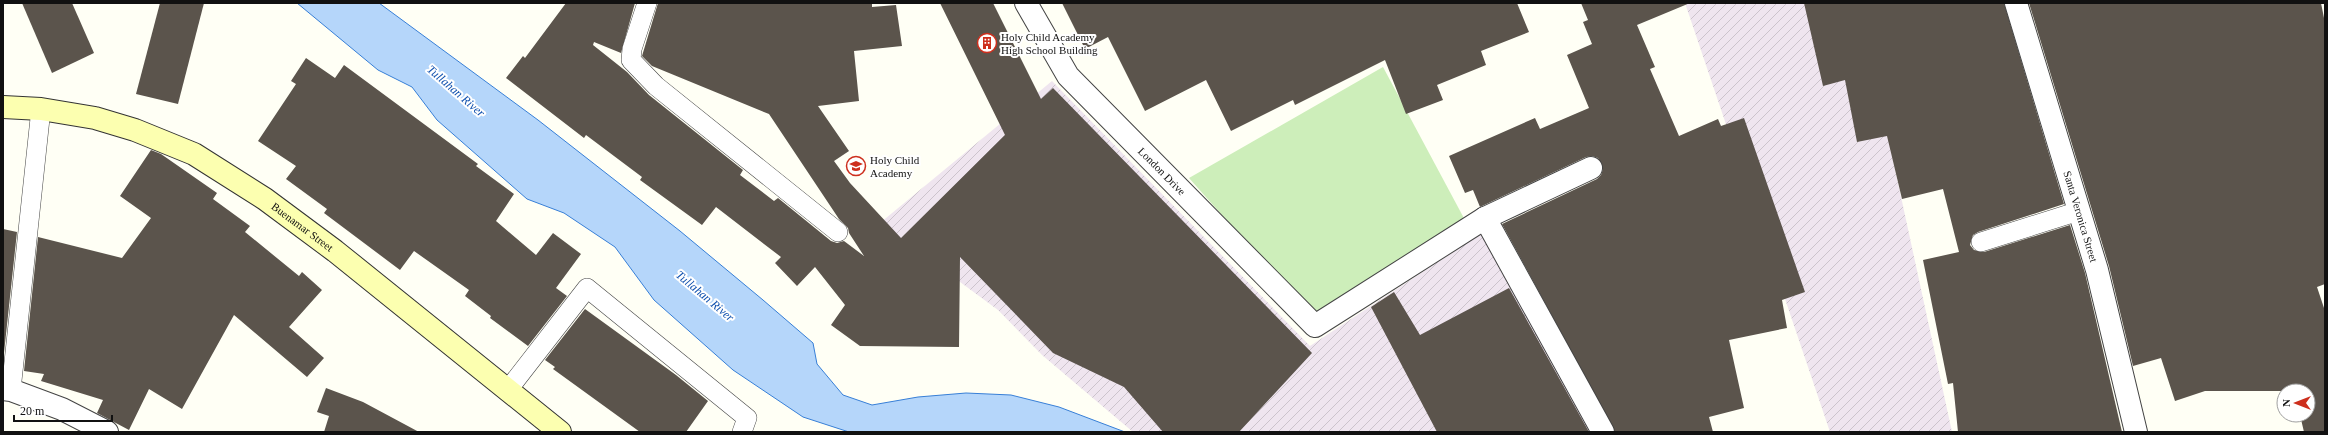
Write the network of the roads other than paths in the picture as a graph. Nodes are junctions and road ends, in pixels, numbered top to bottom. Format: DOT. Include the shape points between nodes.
graph roads {
  1 [pos="647,3"];
  2 [pos="1026,3"];
  3 [pos="2016,3"];
  4 [pos="3,107"];
  5 [pos="41,109"];
  6 [pos="1591,168"];
  7 [pos="2079,211"];
  8 [pos="1485,218"];
  9 [pos="838,232"];
  10 [pos="1981,242"];
  11 [pos="7,390"];
  12 [pos="507,391"];
  13 [pos="107,432"];
  14 [pos="560,432"];
  15 [pos="742,432"];
  16 [pos="1603,432"];
  17 [pos="2136,432"];
  1 -- 9 [label="lane" via="632,49 631,60 656,86"];
  2 -- 8 [label="street, London Drive" via="1068,76 1315,326"];
  3 -- 7 [label="street, Santa Veronica Street"];
  4 -- 5 [label="street, Buenamar Street"];
  5 -- 11 [label="lane"];
  5 -- 12 [label="street, Buenamar Street" via="95,118 135,130 194,154 265,199 336,251"];
  6 -- 8 [label="street"];
  7 -- 10 [label="lane"];
  7 -- 17 [label="street, Santa Veronica Street" via="2097,270"];
  8 -- 16 [label="street"];
  11 -- 13 [label="street" via="62,409"];
  12 -- 14 [label="street, Buenamar Street"];
  12 -- 15 [label="lane" via="587,288 747,418"];
}
